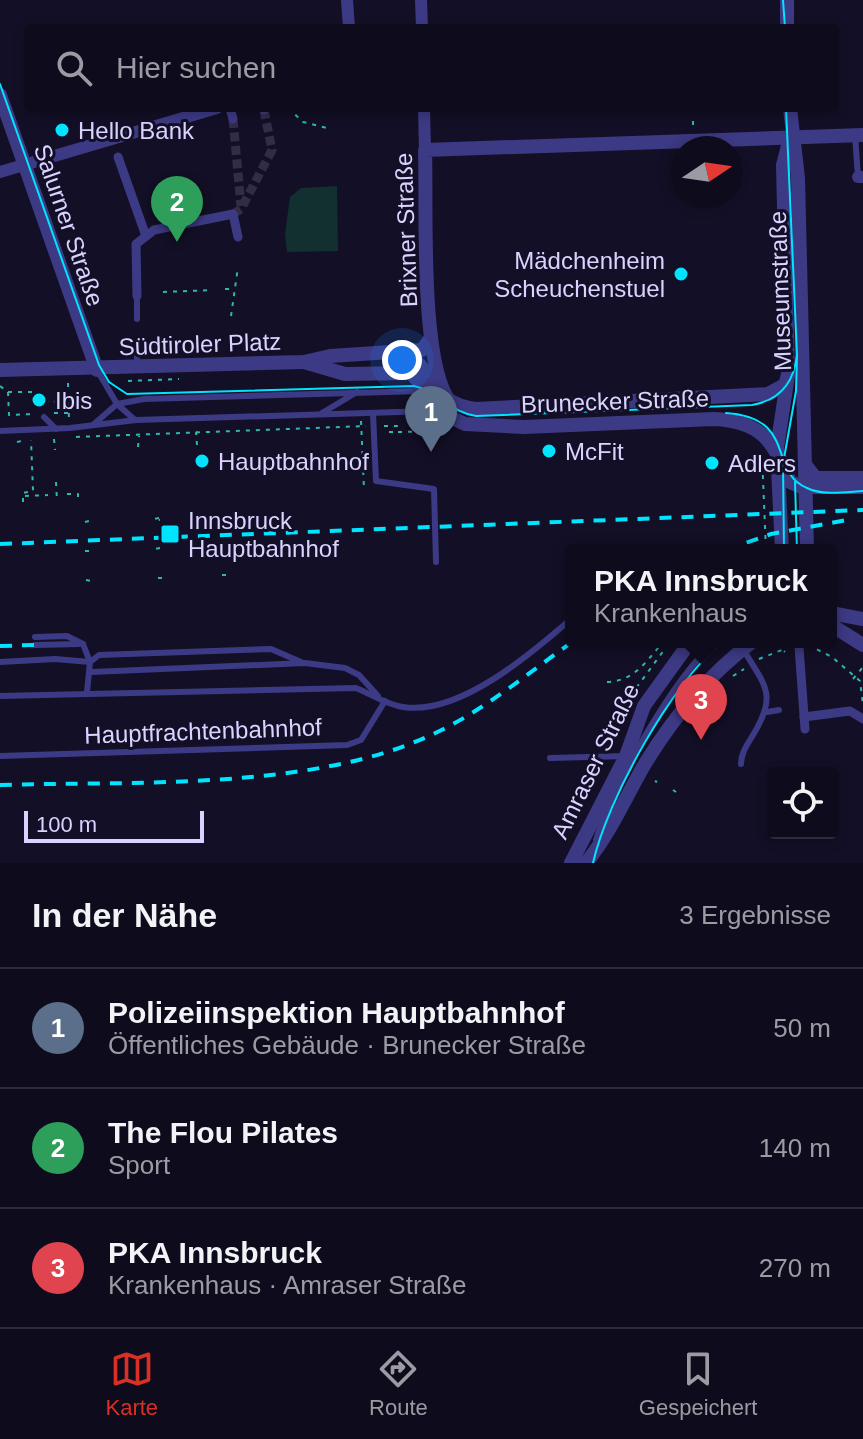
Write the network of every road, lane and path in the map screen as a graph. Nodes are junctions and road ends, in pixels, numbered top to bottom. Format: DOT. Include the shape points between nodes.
graph roads {
  1 [pos="347,0"];
  2 [pos="421,0"];
  3 [pos="787,0"];
  4 [pos="349,24"];
  5 [pos="422,24"];
  6 [pos="787,24"];
  7 [pos="0,95"];
  8 [pos="204,112"];
  9 [pos="231,112"];
  10 [pos="292,112"];
  11 [pos="424,112"];
  12 [pos="790,112"];
  13 [pos="233,119"];
  14 [pos="331,129"];
  15 [pos="859,135"];
  16 [pos="790,138"];
  17 [pos="425,150"];
  18 [pos="118,157"];
  19 [pos="25,165"];
  20 [pos="0,172"];
  21 [pos="860,177"];
  22 [pos="146,236"];
  23 [pos="238,237"];
  24 [pos="238,267"];
  25 [pos="225,289"];
  26 [pos="235,289"];
  27 [pos="213,290"];
  28 [pos="163,292"];
  29 [pos="137,296"];
  30 [pos="231,316"];
  31 [pos="137,319"];
  32 [pos="432,344"];
  33 [pos="137,346"];
  34 [pos="406,352"];
  35 [pos="304,362"];
  36 [pos="137,368"];
  37 [pos="0,370"];
  38 [pos="97,370"];
  39 [pos="416,370"];
  40 [pos="68,371"];
  41 [pos="788,375"];
  42 [pos="0,386"];
  43 [pos="425,390"];
  44 [pos="8,392"];
  45 [pos="357,392"];
  46 [pos="768,394"];
  47 [pos="69,401"];
  48 [pos="786,403"];
  49 [pos="117,404"];
  50 [pos="450,409"];
  51 [pos="55,413"];
  52 [pos="69,413"];
  53 [pos="373,413"];
  54 [pos="319,414"];
  55 [pos="42,415"];
  56 [pos="136,420"];
  57 [pos="92,425"];
  58 [pos="373,426"];
  59 [pos="70,428"];
  60 [pos="56,429"];
  61 [pos="200,429"];
  62 [pos="0,431"];
  63 [pos="459,431"];
  64 [pos="389,432"];
  65 [pos="397,432"];
  66 [pos="196,433"];
  67 [pos="139,435"];
  68 [pos="31,439"];
  69 [pos="17,442"];
  70 [pos="197,445"];
  71 [pos="138,447"];
  72 [pos="777,448"];
  73 [pos="55,450"];
  74 [pos="804,452"];
  75 [pos="762,455"];
  76 [pos="863,477"];
  77 [pos="56,482"];
  78 [pos="804,488"];
  79 [pos="863,488"];
  80 [pos="67,494"];
  81 [pos="48,495"];
  82 [pos="23,496"];
  83 [pos="78,500"];
  84 [pos="57,501"];
  85 [pos="23,502"];
  86 [pos="424,511"];
  87 [pos="435,511"];
  88 [pos="424,538"];
  89 [pos="435,538"];
  90 [pos="776,544"];
  91 [pos="777,544"];
  92 [pos="806,544"];
  93 [pos="436,562"];
  94 [pos="222,575"];
  95 [pos="227,575"];
  96 [pos="86,580"];
  97 [pos="91,581"];
  98 [pos="837,614"];
  99 [pos="863,619"];
  100 [pos="565,624"];
  101 [pos="837,629"];
  102 [pos="35,641"];
  103 [pos="863,645"];
  104 [pos="658,648"];
  105 [pos="686,648"];
  106 [pos="710,648"];
  107 [pos="745,648"];
  108 [pos="749,648"];
  109 [pos="792,648"];
  110 [pos="798,648"];
  111 [pos="804,648"];
  112 [pos="761,658"];
  113 [pos="0,662"];
  114 [pos="90,662"];
  115 [pos="305,663"];
  116 [pos="863,667"];
  117 [pos="745,668"];
  118 [pos="91,672"];
  119 [pos="733,676"];
  120 [pos="855,677"];
  121 [pos="607,682"];
  122 [pos="91,692"];
  123 [pos="0,696"];
  124 [pos="383,700"];
  125 [pos="863,705"];
  126 [pos="779,710"];
  127 [pos="767,712"];
  128 [pos="804,717"];
  129 [pos="863,719"];
  130 [pos="668,729"];
  131 [pos="805,729"];
  132 [pos="647,735"];
  133 [pos="627,751"];
  134 [pos="0,756"];
  135 [pos="550,758"];
  136 [pos="741,764"];
  137 [pos="594,814"];
  138 [pos="590,858"];
  139 [pos="571,863"];
  1 -- 4 [label="street"];
  2 -- 5 [label="street"];
  3 -- 6 [label="street"];
  7 -- 19 [label="street, Salurner Straße"];
  8 -- 19 [label="street"];
  9 -- 13 [label="street"];
  10 -- 14 [label="path" via="303,122"];
  11 -- 17 [label="street, Brixner Straße"];
  12 -- 16 [label="street, Museumstraße"];
  15 -- 16 [label="street"];
  15 -- 21 [label="lane"];
  16 -- 17 [label="street"];
  16 -- 41 [label="street, Museumstraße" via="783,165"];
  16 -- 74 [label="street, Museumstraße" via="798,166"];
  17 -- 32 [label="street, Brixner Straße"];
  18 -- 22 [label="street"];
  19 -- 20 [label="street"];
  19 -- 38 [label="street, Salurner Straße"];
  22 -- 23 [label="street" via="233,214"];
  22 -- 29 [label="street" via="136,244"];
  24 -- 26 [label="path"];
  25 -- 26 [label="path"];
  26 -- 30 [label="path"];
  27 -- 28 [label="path"];
  29 -- 31 [label="lane"];
  32 -- 34 [label="street, Südtiroler Platz"];
  32 -- 39 [label="street"];
  32 -- 43 [label="lane"];
  32 -- 50 [label="street"];
  33 -- 36 [label="lane"];
  34 -- 35 [label="street, Südtiroler Platz"];
  34 -- 39 [label="street"];
  35 -- 36 [label="street, Südtiroler Platz"];
  35 -- 39 [label="street, Südtiroler Platz" via="345,374"];
  36 -- 38 [label="street, Südtiroler Platz"];
  37 -- 40 [label="street, Südtiroler Platz"];
  38 -- 40 [label="street, Südtiroler Platz"];
  38 -- 49 [label="lane"];
  39 -- 43 [label="street"];
  40 -- 47 [label="path"];
  41 -- 46 [label="street" via="785,385"];
  41 -- 48 [label="street, Museumstraße"];
  42 -- 44 [label="path"];
  43 -- 45 [label="lane"];
  43 -- 50 [label="street" via="437,392"];
  44 -- 47 [label="path" via="38,392 48,402"];
  44 -- 55 [label="path" via="9,415"];
  45 -- 49 [label="lane"];
  45 -- 54 [label="lane"];
  46 -- 48 [label="street"];
  46 -- 50 [label="street, Brunecker Straße"];
  47 -- 52 [label="path"];
  48 -- 72 [label="street, Museumstraße"];
  48 -- 74 [label="street, Museumstraße" via="797,420"];
  49 -- 56 [label="lane"];
  49 -- 57 [label="lane"];
  50 -- 53 [label="lane"];
  50 -- 72 [label="street, Brunecker Straße" via="465,424 514,432 722,419 756,429"];
  51 -- 52 [label="path"];
  52 -- 59 [label="path"];
  53 -- 54 [label="lane"];
  53 -- 58 [label="lane"];
  54 -- 56 [label="lane"];
  55 -- 60 [label="lane"];
  56 -- 57 [label="lane"];
  57 -- 59 [label="lane"];
  58 -- 65 [label="path" via="397,426"];
  58 -- 66 [label="path"];
  58 -- 87 [label="lane" via="376,481 433,487"];
  59 -- 60 [label="lane"];
  59 -- 67 [label="path" via="70,437"];
  60 -- 62 [label="lane"];
  61 -- 66 [label="path"];
  63 -- 65 [label="path"];
  64 -- 65 [label="path"];
  66 -- 67 [label="path"];
  66 -- 70 [label="path"];
  67 -- 71 [label="path"];
  68 -- 69 [label="path"];
  68 -- 73 [label="path" via="54,438"];
  68 -- 82 [label="path" via="33,491"];
  72 -- 78 [label="street" via="790,482"];
  72 -- 91 [label="street, Museumstraße"];
  74 -- 76 [label="street" via="808,470 816,477"];
  74 -- 78 [label="street, Museumstraße"];
  75 -- 90 [label="path" via="763,495"];
  77 -- 84 [label="path"];
  78 -- 79 [label="street"];
  78 -- 92 [label="street, Museumstraße"];
  80 -- 83 [label="path" via="78,494"];
  81 -- 82 [label="path"];
  82 -- 85 [label="path"];
  86 -- 87 [label="lane"];
  87 -- 89 [label="lane"];
  88 -- 89 [label="lane"];
  89 -- 93 [label="lane"];
  94 -- 95 [label="path"];
  96 -- 97 [label="path"];
  98 -- 99 [label="street"];
  100 -- 124 [label="lane, Hauptfrachtenbahnhof" via="507,670 462,694 410,708"];
  101 -- 103 [label="street"];
  102 -- 114 [label="lane" via="67,636 83,644"];
  104 -- 121 [label="path" via="637,673"];
  105 -- 133 [label="street, Amraser Straße" via="647,700"];
  106 -- 132 [label="lane" via="676,687"];
  107 -- 130 [label="street, Amraser Straße" via="699,688"];
  108 -- 127 [label="lane" via="766,684"];
  109 -- 112 [label="path"];
  110 -- 128 [label="street"];
  111 -- 120 [label="path" via="832,657"];
  113 -- 114 [label="lane"];
  114 -- 115 [label="lane" via="99,655 271,649"];
  114 -- 118 [label="lane"];
  115 -- 118 [label="lane"];
  115 -- 124 [label="lane" via="345,668"];
  116 -- 120 [label="path"];
  117 -- 119 [label="path"];
  118 -- 122 [label="lane"];
  120 -- 125 [label="path" via="862,685"];
  122 -- 123 [label="lane, Hauptfrachtenbahnhof"];
  122 -- 124 [label="lane, Hauptfrachtenbahnhof" via="356,688"];
  124 -- 134 [label="lane, Hauptfrachtenbahnhof" via="361,740 347,745"];
  126 -- 127 [label="lane"];
  127 -- 136 [label="lane" via="741,755"];
  128 -- 129 [label="street" via="850,711"];
  128 -- 131 [label="street"];
  130 -- 132 [label="lane"];
  130 -- 138 [label="street, Amraser Straße"];
  132 -- 133 [label="lane"];
  132 -- 138 [label="lane" via="603,819"];
  133 -- 135 [label="lane"];
  133 -- 137 [label="street, Amraser Straße"];
  137 -- 138 [label="lane"];
  137 -- 139 [label="street, Amraser Straße"];
}
